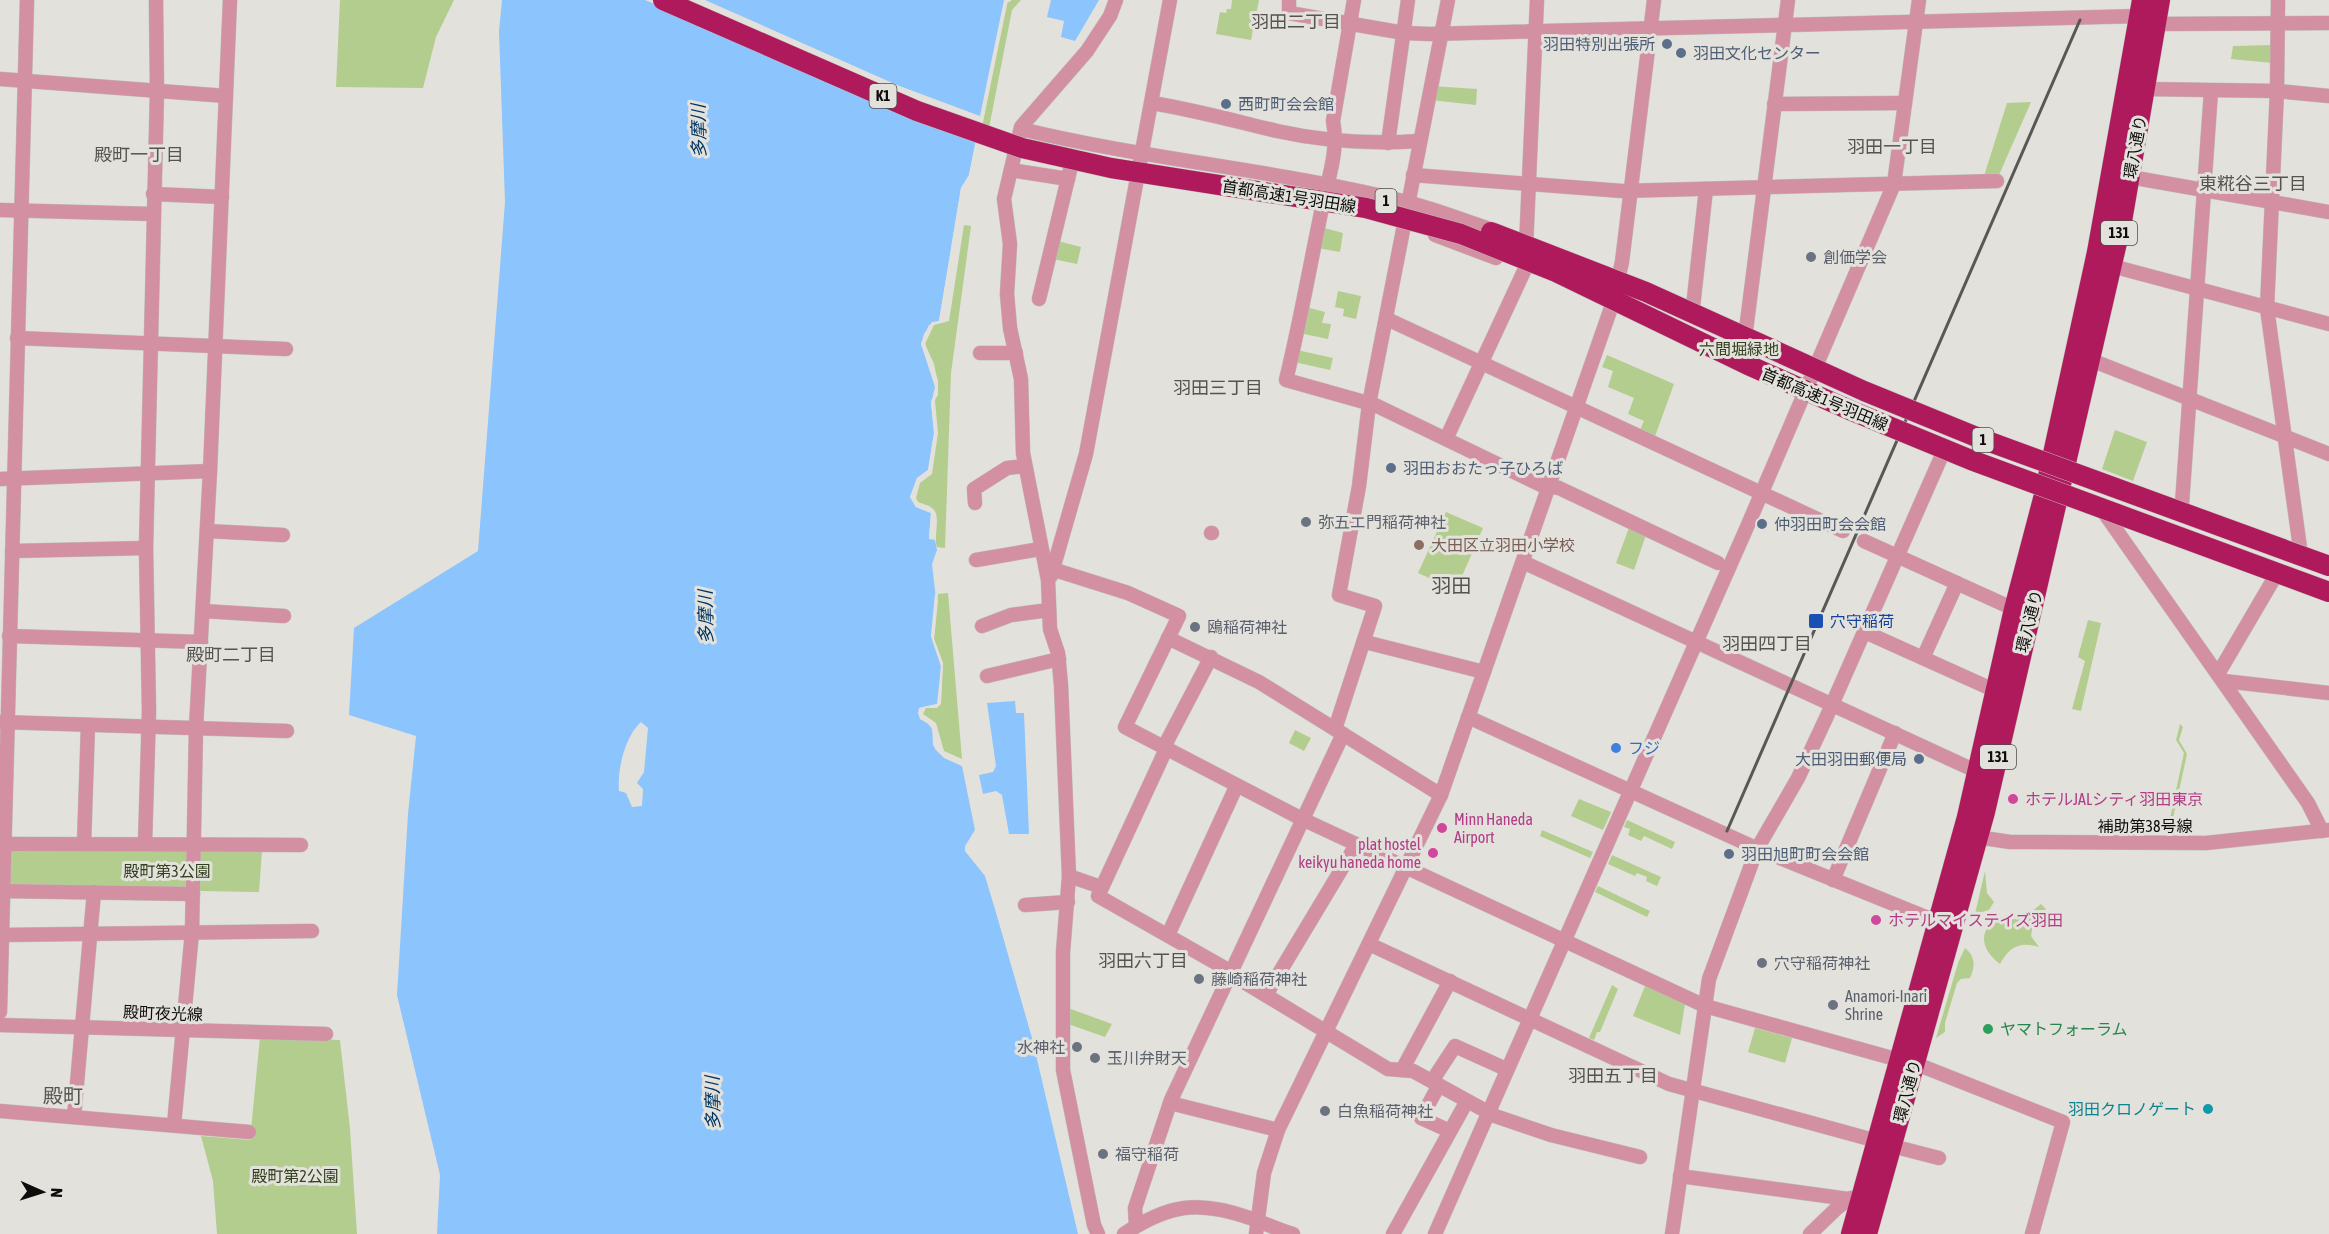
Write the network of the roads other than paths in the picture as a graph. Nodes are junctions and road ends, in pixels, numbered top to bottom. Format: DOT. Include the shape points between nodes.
graph roads {
  1 [pos="27,0"];
  2 [pos="156,0"];
  3 [pos="230,0"];
  4 [pos="663,0"];
  5 [pos="692,0"];
  6 [pos="1116,0"];
  7 [pos="1170,0"];
  8 [pos="1290,0"];
  9 [pos="1354,0"];
  10 [pos="1408,0"];
  11 [pos="1448,0"];
  12 [pos="1537,0"];
  13 [pos="1654,0"];
  14 [pos="1788,0"];
  15 [pos="1919,0"];
  16 [pos="2160,0"];
  17 [pos="2278,0"];
  18 [pos="2146,13"];
  19 [pos="1917,20"];
  20 [pos="2278,23"];
  21 [pos="2329,23"];
  22 [pos="1350,24"];
  23 [pos="1784,25"];
  24 [pos="1651,28"];
  25 [pos="1535,31"];
  26 [pos="1404,33"];
  27 [pos="1440,33"];
  28 [pos="0,79"];
  29 [pos="24,79"];
  30 [pos="2145,89"];
  31 [pos="2211,90"];
  32 [pos="157,91"];
  33 [pos="2277,91"];
  34 [pos="226,96"];
  35 [pos="2329,96"];
  36 [pos="1152,103"];
  37 [pos="1905,103"];
  38 [pos="1774,104"];
  39 [pos="1021,129"];
  40 [pos="1336,138"];
  41 [pos="1419,141"];
  42 [pos="1388,143"];
  43 [pos="1013,155"];
  44 [pos="1142,155"];
  45 [pos="1112,162"];
  46 [pos="1011,170"];
  47 [pos="1069,173"];
  48 [pos="1413,175"];
  49 [pos="2130,177"];
  50 [pos="1138,179"];
  51 [pos="1997,181"];
  52 [pos="1529,184"];
  53 [pos="1894,184"];
  54 [pos="1327,186"];
  55 [pos="1764,188"];
  56 [pos="1706,189"];
  57 [pos="2206,190"];
  58 [pos="1631,191"];
  59 [pos="153,194"];
  60 [pos="222,197"];
  61 [pos="1408,202"];
  62 [pos="2271,202"];
  63 [pos="1322,208"];
  64 [pos="0,210"];
  65 [pos="20,210"];
  66 [pos="2329,212"];
  67 [pos="153,214"];
  68 [pos="1404,224"];
  69 [pos="1526,241"];
  70 [pos="2112,266"];
  71 [pos="1525,269"];
  72 [pos="1620,276"];
  73 [pos="2198,290"];
  74 [pos="1646,292"];
  75 [pos="1039,299"];
  76 [pos="1612,305"];
  77 [pos="1693,307"];
  78 [pos="2267,308"];
  79 [pos="1638,310"];
  80 [pos="1387,320"];
  81 [pos="2329,324"];
  82 [pos="1746,330"];
  83 [pos="17,338"];
  84 [pos="150,343"];
  85 [pos="215,346"];
  86 [pos="286,349"];
  87 [pos="980,353"];
  88 [pos="1016,354"];
  89 [pos="2091,360"];
  90 [pos="1817,362"];
  91 [pos="1482,363"];
  92 [pos="1803,398"];
  93 [pos="2191,399"];
  94 [pos="1898,400"];
  95 [pos="1369,404"];
  96 [pos="1577,408"];
  97 [pos="1920,411"];
  98 [pos="2285,436"];
  99 [pos="1446,439"];
  100 [pos="1976,449"];
  101 [pos="2329,454"];
  102 [pos="1942,455"];
  103 [pos="1025,466"];
  104 [pos="210,471"];
  105 [pos="148,473"];
  106 [pos="7,478"];
  107 [pos="2055,479"];
  108 [pos="1548,488"];
  109 [pos="1762,493"];
  110 [pos="975,503"];
  111 [pos="2182,504"];
  112 [pos="2105,514"];
  113 [pos="207,531"];
  114 [pos="1843,531"];
  115 [pos="283,535"];
  116 [pos="1864,541"];
  117 [pos="146,548"];
  118 [pos="1040,549"];
  119 [pos="1897,556"];
  120 [pos="8,559"];
  121 [pos="2329,559"];
  122 [pos="976,560"];
  123 [pos="1523,562"];
  124 [pos="1718,563"];
  125 [pos="2290,564"];
  126 [pos="2329,566"];
  127 [pos="2329,574"];
  128 [pos="1051,575"];
  129 [pos="1957,583"];
  130 [pos="2329,584"];
  131 [pos="2329,593"];
  132 [pos="2014,609"];
  133 [pos="1048,610"];
  134 [pos="203,611"];
  135 [pos="284,616"];
  136 [pos="982,626"];
  137 [pos="1865,632"];
  138 [pos="9,636"];
  139 [pos="1168,638"];
  140 [pos="148,640"];
  141 [pos="201,642"];
  142 [pos="1365,642"];
  143 [pos="1696,642"];
  144 [pos="1211,657"];
  145 [pos="1923,658"];
  146 [pos="1059,659"];
  147 [pos="1484,672"];
  148 [pos="987,676"];
  149 [pos="2221,677"];
  150 [pos="1996,692"];
  151 [pos="2329,693"];
  152 [pos="1832,705"];
  153 [pos="1468,717"];
  154 [pos="4,722"];
  155 [pos="88,724"];
  156 [pos="149,728"];
  157 [pos="196,728"];
  158 [pos="287,730"];
  159 [pos="1339,731"];
  160 [pos="1895,733"];
  161 [pos="1166,746"];
  162 [pos="1978,772"];
  163 [pos="1236,787"];
  164 [pos="1628,792"];
  165 [pos="1441,795"];
  166 [pos="1302,819"];
  167 [pos="2325,831"];
  168 [pos="1970,836"];
  169 [pos="2,844"];
  170 [pos="84,844"];
  171 [pos="145,844"];
  172 [pos="1356,844"];
  173 [pos="194,845"];
  174 [pos="301,845"];
  175 [pos="1757,849"];
  176 [pos="1406,868"];
  177 [pos="1069,876"];
  178 [pos="1833,880"];
  179 [pos="1101,887"];
  180 [pos="2,891"];
  181 [pos="93,892"];
  182 [pos="193,894"];
  183 [pos="1068,902"];
  184 [pos="1026,905"];
  185 [pos="1957,912"];
  186 [pos="1938,920"];
  187 [pos="192,932"];
  188 [pos="312,932"];
  189 [pos="1,935"];
  190 [pos="90,935"];
  191 [pos="1168,935"];
  192 [pos="1563,942"];
  193 [pos="1369,944"];
  194 [pos="1230,972"];
  195 [pos="1450,981"];
  196 [pos="1266,995"];
  197 [pos="1705,1006"];
  198 [pos="0,1012"];
  199 [pos="1529,1018"];
  200 [pos="0,1025"];
  201 [pos="84,1027"];
  202 [pos="1326,1030"];
  203 [pos="183,1031"];
  204 [pos="326,1034"];
  205 [pos="1907,1062"];
  206 [pos="1506,1069"];
  207 [pos="1402,1070"];
  208 [pos="1436,1083"];
  209 [pos="1692,1089"];
  210 [pos="1467,1101"];
  211 [pos="1170,1103"];
  212 [pos="0,1111"];
  213 [pos="1487,1113"];
  214 [pos="74,1117"];
  215 [pos="174,1125"];
  216 [pos="1278,1130"];
  217 [pos="1450,1131"];
  218 [pos="249,1132"];
  219 [pos="1884,1144"];
  220 [pos="1640,1157"];
  221 [pos="1939,1158"];
  222 [pos="1680,1176"];
  223 [pos="1862,1198"];
  224 [pos="1136,1225"];
  225 [pos="1258,1227"];
  226 [pos="1098,1234"];
  227 [pos="1124,1234"];
  228 [pos="1293,1234"];
  229 [pos="1393,1234"];
  230 [pos="1435,1234"];
  231 [pos="1672,1234"];
  232 [pos="1810,1234"];
  233 [pos="1851,1234"];
  234 [pos="1867,1234"];
  235 [pos="2032,1234"];
  1 -- 29 [label="street"];
  2 -- 32 [label="street"];
  3 -- 34 [label="street"];
  4 -- 45 [label="highway, K1, bridge" via="964,129 1040,153"];
  5 -- 45 [label="highway, K1" via="969,118"];
  6 -- 39 [label="street" via="1097,37"];
  7 -- 36 [label="street"];
  8 -- 22 [label="street" via="1289,13"];
  9 -- 22 [label="street"];
  10 -- 26 [label="street"];
  11 -- 27 [label="street"];
  12 -- 25 [label="street"];
  13 -- 24 [label="street"];
  14 -- 23 [label="street"];
  15 -- 19 [label="street"];
  16 -- 18 [label="highway, 環八通り / 131"];
  17 -- 20 [label="street"];
  18 -- 19 [label="street"];
  18 -- 20 [label="street"];
  18 -- 30 [label="highway, 環八通り / 131"];
  18 -- 107 [label="highway, 環八通り / 131"];
  19 -- 23 [label="street"];
  19 -- 37 [label="street"];
  20 -- 21 [label="street"];
  20 -- 33 [label="street"];
  22 -- 26 [label="street"];
  22 -- 40 [label="street" via="1333,121"];
  23 -- 24 [label="street"];
  23 -- 38 [label="street"];
  24 -- 25 [label="street"];
  24 -- 58 [label="street"];
  25 -- 27 [label="street"];
  25 -- 52 [label="street"];
  26 -- 27 [label="street"];
  26 -- 42 [label="street"];
  27 -- 41 [label="street"];
  28 -- 29 [label="street"];
  29 -- 32 [label="street"];
  29 -- 65 [label="street"];
  30 -- 31 [label="street"];
  30 -- 49 [label="highway, 環八通り / 131"];
  31 -- 33 [label="street"];
  31 -- 57 [label="street"];
  32 -- 34 [label="street"];
  32 -- 59 [label="street"];
  33 -- 35 [label="street"];
  33 -- 62 [label="street"];
  34 -- 60 [label="street"];
  36 -- 40 [label="street" via="1278,131"];
  36 -- 44 [label="street"];
  37 -- 38 [label="street"];
  37 -- 53 [label="street"];
  38 -- 55 [label="street"];
  39 -- 43 [label="street"];
  39 -- 44 [label="street"];
  40 -- 42 [label="street"];
  40 -- 54 [label="street"];
  41 -- 42 [label="street"];
  41 -- 48 [label="street"];
  43 -- 46 [label="street"];
  43 -- 47 [label="street"];
  44 -- 50 [label="street"];
  44 -- 54 [label="street"];
  45 -- 74 [label="highway, 首都高速1号羽田線 / 1, bridge" via="1345,193 1419,209 1520,242"];
  45 -- 79 [label="highway, 首都高速1号羽田線 / 1, bridge" via="1414,219 1516,256"];
  46 -- 47 [label="street"];
  46 -- 88 [label="street" via="1004,199 1010,244 1007,294"];
  47 -- 50 [label="street"];
  47 -- 75 [label="street"];
  48 -- 52 [label="street"];
  48 -- 61 [label="street"];
  49 -- 57 [label="street"];
  49 -- 70 [label="highway, 環八通り / 131"];
  50 -- 63 [label="street"];
  50 -- 128 [label="street" via="1086,454"];
  51 -- 53 [label="street"];
  52 -- 58 [label="street"];
  52 -- 69 [label="street"];
  53 -- 55 [label="street"];
  53 -- 90 [label="street"];
  54 -- 61 [label="street"];
  54 -- 63 [label="street"];
  55 -- 56 [label="street"];
  55 -- 82 [label="street"];
  56 -- 58 [label="street"];
  56 -- 77 [label="street"];
  57 -- 62 [label="street"];
  57 -- 73 [label="street"];
  58 -- 72 [label="street"];
  59 -- 60 [label="street"];
  59 -- 67 [label="street"];
  60 -- 85 [label="street"];
  61 -- 68 [label="street"];
  61 -- 69 [label="street"];
  62 -- 66 [label="street"];
  62 -- 78 [label="street"];
  63 -- 68 [label="street"];
  63 -- 95 [label="street" via="1286,380"];
  64 -- 65 [label="street"];
  65 -- 67 [label="street"];
  65 -- 83 [label="street"];
  67 -- 84 [label="street"];
  68 -- 71 [label="street"];
  68 -- 80 [label="street"];
  69 -- 71 [label="street"];
  69 -- 72 [label="street"];
  70 -- 73 [label="street"];
  70 -- 89 [label="highway, 環八通り / 131"];
  71 -- 76 [label="street"];
  71 -- 91 [label="street"];
  72 -- 76 [label="street"];
  72 -- 77 [label="street"];
  73 -- 78 [label="street"];
  73 -- 93 [label="street"];
  74 -- 100 [label="highway, bridge" via="1756,351"];
  74 -- 126 [label="highway, 首都高速1号羽田線 / 1, bridge" via="1864,391 1979,438"];
  76 -- 92 [label="street" via="1729,366"];
  76 -- 96 [label="street"];
  77 -- 82 [label="street"];
  78 -- 81 [label="street"];
  78 -- 98 [label="street"];
  79 -- 100 [label="highway, bridge"];
  79 -- 131 [label="highway, 首都高速1号羽田線 / 1, bridge" via="1748,366 1906,433"];
  80 -- 91 [label="street"];
  80 -- 95 [label="street"];
  82 -- 90 [label="street"];
  83 -- 84 [label="street"];
  83 -- 106 [label="street"];
  84 -- 85 [label="street"];
  84 -- 105 [label="street"];
  85 -- 86 [label="street"];
  85 -- 104 [label="street"];
  87 -- 88 [label="street"];
  88 -- 103 [label="street" via="1022,379"];
  89 -- 93 [label="street"];
  89 -- 107 [label="highway, 環八通り / 131"];
  90 -- 92 [label="street"];
  90 -- 94 [label="street"];
  91 -- 96 [label="street"];
  91 -- 99 [label="street"];
  92 -- 102 [label="street"];
  92 -- 109 [label="street"];
  93 -- 98 [label="street"];
  93 -- 111 [label="street"];
  95 -- 99 [label="street"];
  95 -- 142 [label="street" via="1340,595 1375,606"];
  96 -- 108 [label="street"];
  96 -- 109 [label="street"];
  97 -- 107 [label="street"];
  98 -- 101 [label="street"];
  98 -- 125 [label="street"];
  99 -- 108 [label="street"];
  100 -- 107 [label="highway"];
  102 -- 107 [label="street"];
  102 -- 119 [label="street"];
  103 -- 110 [label="street" via="1007,468 974,489"];
  103 -- 118 [label="street"];
  104 -- 105 [label="street"];
  104 -- 113 [label="street"];
  105 -- 106 [label="street"];
  105 -- 117 [label="street"];
  106 -- 120 [label="street"];
  107 -- 111 [label="street"];
  107 -- 112 [label="street"];
  107 -- 125 [label="highway"];
  107 -- 132 [label="highway, 環八通り / 131"];
  107 -- 168 [label="highway, 環八通り / 131"];
  108 -- 123 [label="street"];
  108 -- 124 [label="street" via="1558,488"];
  109 -- 114 [label="street"];
  109 -- 143 [label="street"];
  111 -- 125 [label="street"];
  112 -- 125 [label="street"];
  112 -- 149 [label="street"];
  113 -- 115 [label="street"];
  113 -- 134 [label="street"];
  116 -- 119 [label="street"];
  117 -- 120 [label="street"];
  117 -- 140 [label="street"];
  118 -- 122 [label="street"];
  118 -- 128 [label="street"];
  119 -- 129 [label="street"];
  119 -- 137 [label="street"];
  120 -- 138 [label="street"];
  121 -- 125 [label="street"];
  123 -- 143 [label="street"];
  123 -- 147 [label="street"];
  125 -- 127 [label="highway"];
  125 -- 130 [label="highway"];
  125 -- 131 [label="street"];
  125 -- 149 [label="street"];
  128 -- 133 [label="street"];
  128 -- 139 [label="street" via="1128,593 1179,616"];
  129 -- 132 [label="street"];
  129 -- 145 [label="street"];
  132 -- 150 [label="highway, 環八通り / 131"];
  133 -- 136 [label="street" via="1011,615"];
  133 -- 146 [label="street"];
  134 -- 135 [label="street"];
  134 -- 141 [label="street"];
  137 -- 145 [label="street"];
  137 -- 152 [label="street"];
  138 -- 140 [label="street"];
  138 -- 154 [label="street"];
  139 -- 144 [label="street"];
  139 -- 161 [label="street" via="1125,727"];
  140 -- 141 [label="street"];
  140 -- 156 [label="street"];
  141 -- 157 [label="street"];
  142 -- 147 [label="street"];
  142 -- 159 [label="street"];
  143 -- 152 [label="street"];
  143 -- 164 [label="street"];
  144 -- 159 [label="street"];
  144 -- 161 [label="street"];
  145 -- 150 [label="street"];
  146 -- 148 [label="street"];
  146 -- 177 [label="street"];
  147 -- 153 [label="street"];
  149 -- 151 [label="street"];
  149 -- 167 [label="street"];
  150 -- 162 [label="highway, 環八通り / 131"];
  152 -- 160 [label="street"];
  152 -- 175 [label="street" via="1798,778"];
  153 -- 164 [label="street"];
  153 -- 165 [label="street"];
  154 -- 155 [label="street"];
  154 -- 169 [label="street"];
  155 -- 156 [label="street"];
  155 -- 170 [label="street"];
  156 -- 157 [label="street"];
  156 -- 171 [label="street"];
  157 -- 158 [label="street"];
  157 -- 173 [label="street"];
  159 -- 165 [label="street"];
  159 -- 166 [label="street"];
  160 -- 162 [label="street"];
  160 -- 178 [label="street"];
  161 -- 163 [label="street"];
  161 -- 179 [label="street"];
  162 -- 168 [label="highway, 環八通り / 131"];
  163 -- 166 [label="street"];
  163 -- 191 [label="street"];
  164 -- 175 [label="street"];
  164 -- 192 [label="street"];
  165 -- 176 [label="street"];
  166 -- 172 [label="street"];
  166 -- 194 [label="street"];
  167 -- 168 [label="street, 補助第38号線" via="2206,843 2010,842"];
  168 -- 185 [label="highway, 環八通り / 131"];
  168 -- 186 [label="highway, 環八通り / 131"];
  169 -- 170 [label="street"];
  169 -- 180 [label="street"];
  170 -- 171 [label="street"];
  171 -- 173 [label="street"];
  172 -- 176 [label="street"];
  172 -- 196 [label="street"];
  173 -- 174 [label="street"];
  173 -- 182 [label="street"];
  175 -- 178 [label="street"];
  175 -- 197 [label="street" via="1709,979"];
  176 -- 192 [label="street"];
  176 -- 193 [label="street"];
  177 -- 179 [label="street"];
  177 -- 183 [label="street"];
  178 -- 186 [label="street"];
  179 -- 191 [label="street" via="1098,896"];
  180 -- 181 [label="street"];
  180 -- 189 [label="street"];
  181 -- 182 [label="street"];
  181 -- 190 [label="street"];
  182 -- 187 [label="street"];
  183 -- 184 [label="street"];
  183 -- 226 [label="street" via="1063,952 1064,1081"];
  185 -- 186 [label="street" via="1950,920"];
  185 -- 205 [label="highway, 環八通り / 131"];
  186 -- 205 [label="highway, 環八通り / 131"];
  187 -- 188 [label="street"];
  187 -- 190 [label="street"];
  187 -- 203 [label="street"];
  189 -- 190 [label="street"];
  189 -- 198 [label="street"];
  190 -- 201 [label="street"];
  191 -- 194 [label="street"];
  192 -- 197 [label="street"];
  192 -- 199 [label="street"];
  193 -- 195 [label="street"];
  193 -- 202 [label="street"];
  194 -- 196 [label="street"];
  194 -- 211 [label="street"];
  195 -- 199 [label="street"];
  195 -- 207 [label="street"];
  196 -- 202 [label="street"];
  197 -- 205 [label="street"];
  197 -- 209 [label="street"];
  199 -- 206 [label="street"];
  199 -- 209 [label="street" via="1669,1084"];
  200 -- 201 [label="street, 殿町夜光線"];
  201 -- 203 [label="street, 殿町夜光線"];
  201 -- 214 [label="street"];
  202 -- 207 [label="street" via="1388,1069"];
  202 -- 216 [label="street"];
  203 -- 204 [label="street, 殿町夜光線"];
  203 -- 215 [label="street"];
  205 -- 219 [label="highway, 環八通り / 131"];
  205 -- 235 [label="street" via="2063,1122"];
  206 -- 208 [label="street" via="1455,1046"];
  206 -- 213 [label="street"];
  207 -- 208 [label="street"];
  208 -- 210 [label="street"];
  208 -- 217 [label="street" via="1421,1118"];
  209 -- 219 [label="street"];
  209 -- 222 [label="street"];
  210 -- 213 [label="street"];
  210 -- 217 [label="street"];
  211 -- 216 [label="street"];
  211 -- 224 [label="street" via="1135,1208"];
  212 -- 214 [label="street"];
  213 -- 220 [label="street" via="1551,1135"];
  213 -- 230 [label="street"];
  214 -- 215 [label="street"];
  215 -- 218 [label="street"];
  216 -- 225 [label="street" via="1264,1173"];
  217 -- 229 [label="street"];
  219 -- 221 [label="street"];
  219 -- 223 [label="highway, 環八通り / 131"];
  222 -- 223 [label="street"];
  222 -- 231 [label="street"];
  223 -- 232 [label="street"];
  223 -- 233 [label="highway, 環八通り / 131"];
  223 -- 234 [label="highway, 環八通り / 131"];
  224 -- 225 [label="street" via="1160,1213 1190,1206 1229,1212"];
  224 -- 227 [label="street"];
  225 -- 228 [label="street"];
}
